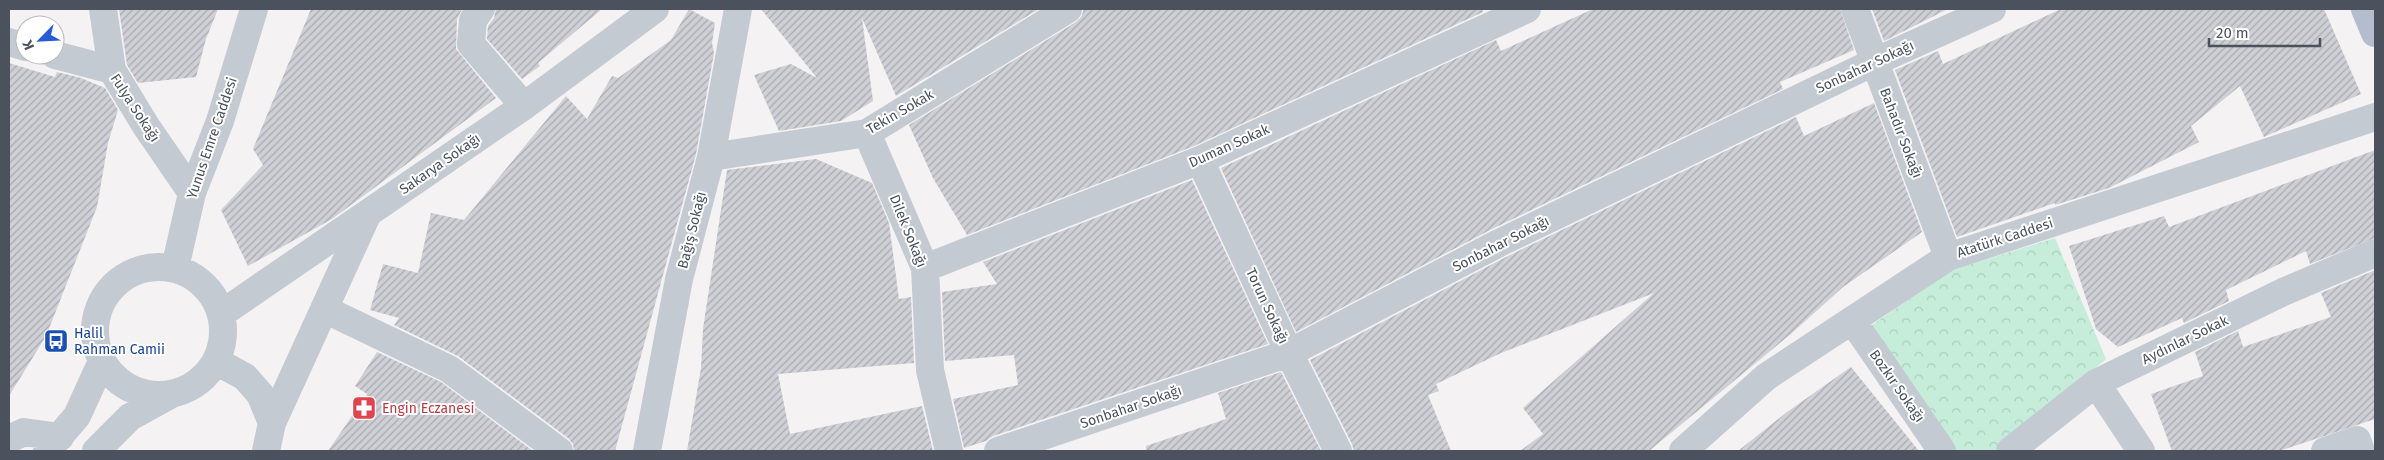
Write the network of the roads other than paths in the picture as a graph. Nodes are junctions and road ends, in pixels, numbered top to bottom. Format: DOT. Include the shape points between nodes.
graph roads {
  1 [pos="103,9"];
  2 [pos="254,9"];
  3 [pos="481,9"];
  4 [pos="655,9"];
  5 [pos="738,9"];
  6 [pos="1068,9"];
  7 [pos="1526,9"];
  8 [pos="1855,9"];
  9 [pos="1992,9"];
  10 [pos="2365,9"];
  11 [pos="2375,33"];
  12 [pos="65,58"];
  13 [pos="1874,62"];
  14 [pos="112,70"];
  15 [pos="524,106"];
  16 [pos="2375,117"];
  17 [pos="867,133"];
  18 [pos="710,157"];
  19 [pos="1200,160"];
  20 [pos="192,193"];
  21 [pos="368,214"];
  22 [pos="2375,253"];
  23 [pos="1948,257"];
  24 [pos="175,268"];
  25 [pos="925,268"];
  26 [pos="324,309"];
  27 [pos="221,314"];
  28 [pos="1852,320"];
  29 [pos="1288,353"];
  30 [pos="102,361"];
  31 [pos="216,361"];
  32 [pos="2096,383"];
  33 [pos="170,395"];
  34 [pos="272,423"];
  35 [pos="9,439"];
  36 [pos="54,444"];
  37 [pos="96,451"];
  38 [pos="266,451"];
  39 [pos="559,451"];
  40 [pos="647,451"];
  41 [pos="949,451"];
  42 [pos="998,451"];
  43 [pos="1338,451"];
  44 [pos="1683,451"];
  45 [pos="1942,451"];
  46 [pos="2010,451"];
  47 [pos="2141,451"];
  48 [pos="2325,451"];
  49 [pos="2361,451"];
  1 -- 14 [label="street"];
  2 -- 20 [label="street, Yunus Emre Caddesi" via="220,121"];
  3 -- 15 [label="street" via="473,20 471,44"];
  4 -- 15 [label="street, Sakarya Sokağı"];
  5 -- 18 [label="street, Bağış Sokağı"];
  6 -- 17 [label="street, Tekin Sokak"];
  7 -- 19 [label="street, Duman Sokak"];
  8 -- 13 [label="street, Bahadır Sokağı"];
  9 -- 13 [label="street, Sonbahar Sokağı"];
  10 -- 11 [label="main road"];
  12 -- 14 [label="street, Fulya Sokağı"];
  13 -- 23 [label="street, Bahadır Sokağı"];
  13 -- 29 [label="street, Sonbahar Sokağı" via="1499,243"];
  14 -- 20 [label="street, Fulya Sokağı"];
  15 -- 21 [label="street, Sakarya Sokağı"];
  16 -- 23 [label="street, Atatürk Caddesi"];
  17 -- 18 [label="street, Tekin Sokak"];
  17 -- 25 [label="street, Dilek Sokağı"];
  18 -- 40 [label="street, Bağış Sokağı" via="679,279"];
  19 -- 25 [label="street, Duman Sokak"];
  19 -- 29 [label="street, Torun Sokağı"];
  20 -- 24 [label="street, Yunus Emre Caddesi"];
  21 -- 26 [label="street"];
  21 -- 27 [label="street, Sakarya Sokağı"];
  22 -- 32 [label="street, Aydınlar Sokak" via="2283,292"];
  23 -- 28 [label="street, Atatürk Caddesi"];
  24 -- 27 [label="street" via="204,285 215,298"];
  24 -- 30 [label="street" via="154,267 133,272 116,283 102,300 96,320 96,341"];
  25 -- 41 [label="street, Dilek Sokağı" via="930,370"];
  26 -- 34 [label="street"];
  26 -- 39 [label="street" via="449,369"];
  27 -- 31 [label="street" via="222,346"];
  28 -- 44 [label="street, Atatürk Caddesi" via="1766,377"];
  28 -- 45 [label="street, Bozkır Sokağı"];
  29 -- 42 [label="street, Sonbahar Sokağı"];
  29 -- 43 [label="street, Torun Sokağı"];
  30 -- 33 [label="street" via="115,378 132,389 150,395"];
  30 -- 36 [label="street" via="77,416"];
  31 -- 33 [label="street" via="204,377 189,388"];
  31 -- 34 [label="street" via="245,377 260,394"];
  32 -- 46 [label="street, Aydınlar Sokak"];
  32 -- 47 [label="street"];
  33 -- 37 [label="street" via="130,417"];
  34 -- 38 [label="street"];
  35 -- 36 [label="street" via="24,432"];
  48 -- 49 [label="street" via="2357,440"];
}
